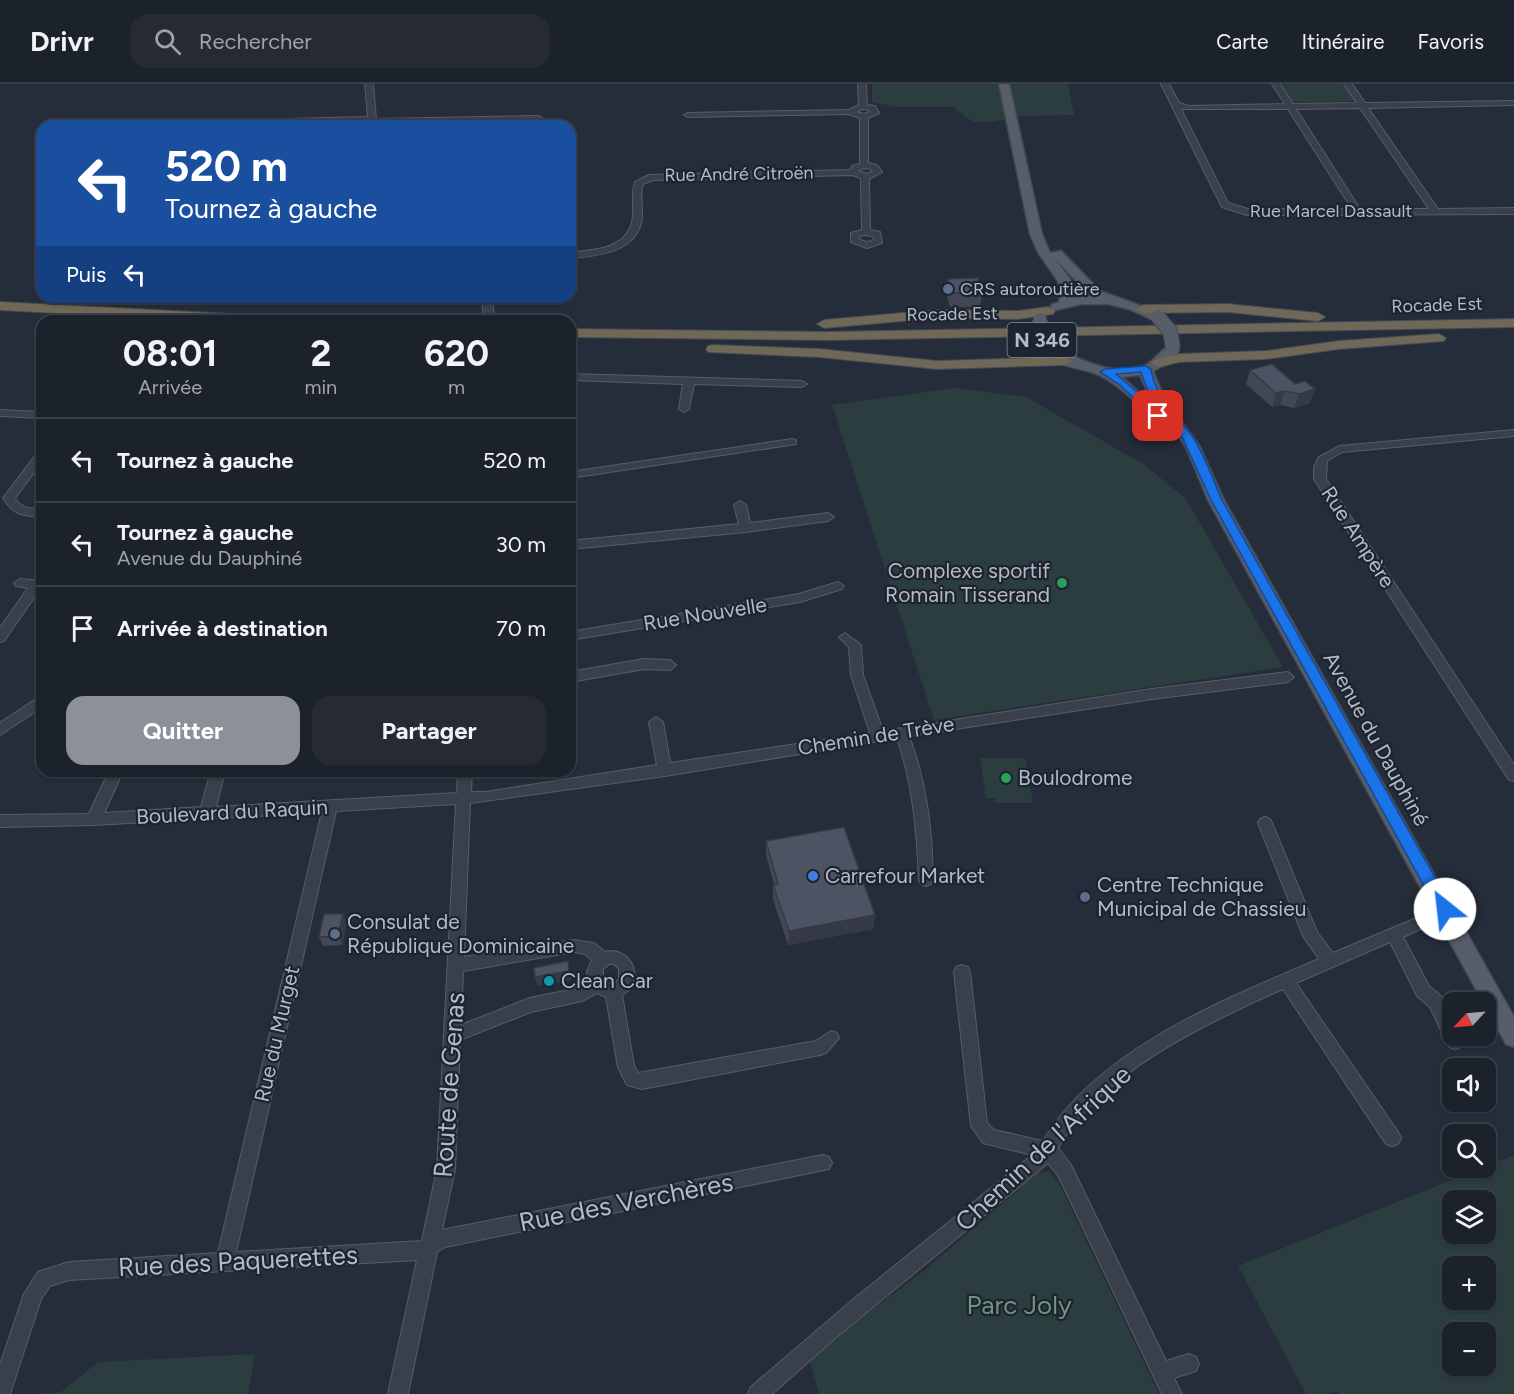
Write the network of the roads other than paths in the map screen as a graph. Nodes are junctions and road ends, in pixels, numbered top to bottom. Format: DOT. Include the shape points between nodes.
graph roads {
  1 [pos="369,84"];
  2 [pos="862,84"];
  3 [pos="1004,84"];
  4 [pos="1165,84"];
  5 [pos="1276,84"];
  6 [pos="1348,84"];
  7 [pos="1514,103"];
  8 [pos="1175,105"];
  9 [pos="1360,105"];
  10 [pos="1290,106"];
  11 [pos="863,107"];
  12 [pos="852,112"];
  13 [pos="688,115"];
  14 [pos="864,117"];
  15 [pos="538,118"];
  16 [pos="374,120"];
  17 [pos="456,120"];
  18 [pos="864,165"];
  19 [pos="853,172"];
  20 [pos="865,177"];
  21 [pos="1514,211"];
  22 [pos="1358,212"];
  23 [pos="1436,212"];
  24 [pos="1032,213"];
  25 [pos="867,232"];
  26 [pos="576,254"];
  27 [pos="1109,300"];
  28 [pos="1065,303"];
  29 [pos="0,306"];
  30 [pos="1143,309"];
  31 [pos="0,313"];
  32 [pos="38,315"];
  33 [pos="173,315"];
  34 [pos="1045,316"];
  35 [pos="1514,322"];
  36 [pos="1482,324"];
  37 [pos="576,332"];
  38 [pos="576,332"];
  39 [pos="1514,332"];
  40 [pos="576,342"];
  41 [pos="576,342"];
  42 [pos="1065,361"];
  43 [pos="1152,366"];
  44 [pos="1105,372"];
  45 [pos="576,377"];
  46 [pos="689,381"];
  47 [pos="802,384"];
  48 [pos="684,409"];
  49 [pos="0,412"];
  50 [pos="36,415"];
  51 [pos="1514,433"];
  52 [pos="792,442"];
  53 [pos="36,462"];
  54 [pos="1200,463"];
  55 [pos="576,474"];
  56 [pos="740,505"];
  57 [pos="36,513"];
  58 [pos="828,517"];
  59 [pos="746,528"];
  60 [pos="576,544"];
  61 [pos="20,583"];
  62 [pos="36,584"];
  63 [pos="36,585"];
  64 [pos="838,586"];
  65 [pos="576,635"];
  66 [pos="845,637"];
  67 [pos="0,638"];
  68 [pos="670,664"];
  69 [pos="576,676"];
  70 [pos="1288,677"];
  71 [pos="36,704"];
  72 [pos="657,722"];
  73 [pos="0,730"];
  74 [pos="901,732"];
  75 [pos="878,735"];
  76 [pos="665,771"];
  77 [pos="1514,776"];
  78 [pos="113,777"];
  79 [pos="216,777"];
  80 [pos="465,777"];
  81 [pos="465,799"];
  82 [pos="330,807"];
  83 [pos="207,813"];
  84 [pos="94,819"];
  85 [pos="0,821"];
  86 [pos="1265,823"];
  87 [pos="926,880"];
  88 [pos="1424,921"];
  89 [pos="1394,934"];
  90 [pos="603,960"];
  91 [pos="1330,961"];
  92 [pos="457,965"];
  93 [pos="962,972"];
  94 [pos="1286,981"];
  95 [pos="606,987"];
  96 [pos="1442,1015"];
  97 [pos="454,1035"];
  98 [pos="1514,1037"];
  99 [pos="831,1038"];
  100 [pos="1392,1138"];
  101 [pos="1048,1150"];
  102 [pos="823,1163"];
  103 [pos="431,1245"];
  104 [pos="225,1262"];
  105 [pos="1189,1364"];
  106 [pos="1161,1372"];
  107 [pos="0,1394"];
  108 [pos="398,1394"];
  109 [pos="759,1394"];
  110 [pos="1172,1394"];
  1 -- 16 [label="street"];
  2 -- 11 [label="street"];
  3 -- 24 [label="main road"];
  4 -- 8 [label="street, Rue Marcel Dassault"];
  5 -- 10 [label="street"];
  6 -- 9 [label="street"];
  7 -- 9 [label="street"];
  8 -- 10 [label="street"];
  8 -- 22 [label="street, Rue Marcel Dassault" via="1225,205 1231,209"];
  9 -- 10 [label="street"];
  9 -- 23 [label="street"];
  10 -- 22 [label="street"];
  11 -- 12 [label="street"];
  11 -- 14 [label="street" via="875,111"];
  12 -- 13 [label="street"];
  12 -- 14 [label="street"];
  14 -- 18 [label="street"];
  15 -- 17 [label="street"];
  18 -- 19 [label="street"];
  18 -- 20 [label="street" via="878,171"];
  19 -- 20 [label="street"];
  19 -- 26 [label="street, Rue André Citroën" via="652,177 637,188 637,224 628,239 607,249"];
  20 -- 25 [label="street"];
  21 -- 23 [label="street, Rue Marcel Dassault"];
  22 -- 23 [label="street, Rue Marcel Dassault"];
  24 -- 27 [label="main road" via="1058,254 1096,294"];
  24 -- 28 [label="main road" via="1033,228 1043,251 1062,275 1068,291"];
  27 -- 28 [label="main road"];
  27 -- 30 [label="main road"];
  28 -- 34 [label="main road"];
  29 -- 33 [label="highway"];
  30 -- 36 [label="highway" via="1228,308 1349,320"];
  30 -- 43 [label="main road, bridge" via="1158,317 1173,338 1173,348"];
  31 -- 32 [label="highway"];
  34 -- 37 [label="highway" via="936,314 764,329"];
  34 -- 42 [label="main road, bridge" via="1038,330 1041,341"];
  35 -- 36 [label="highway, Rocade Est / N 346"];
  36 -- 38 [label="highway, Rocade Est / N 346" via="828,336"];
  39 -- 40 [label="highway, Rocade Est / N 346" via="826,343"];
  39 -- 43 [label="highway" via="1339,345 1266,355 1179,358"];
  41 -- 42 [label="highway" via="796,351 937,365"];
  42 -- 44 [label="main road"];
  43 -- 44 [label="main road"];
  43 -- 54 [label="main road, Avenue du Dauphiné" via="1148,381 1155,397 1189,438"];
  44 -- 54 [label="main road, Avenue du Dauphiné" via="1146,403"];
  45 -- 46 [label="street"];
  46 -- 47 [label="street"];
  46 -- 48 [label="street"];
  49 -- 50 [label="street"];
  51 -- 77 [label="street, Rue Ampère" via="1340,449 1325,455 1318,468 1320,479"];
  52 -- 55 [label="street"];
  53 -- 57 [label="street" via="9,498 14,507"];
  54 -- 98 [label="main road, Avenue du Dauphiné" via="1216,500"];
  56 -- 59 [label="street"];
  58 -- 59 [label="street"];
  59 -- 60 [label="street"];
  61 -- 62 [label="street"];
  63 -- 67 [label="street"];
  64 -- 65 [label="street, Rue Nouvelle" via="800,598"];
  66 -- 75 [label="street" via="855,645 857,675"];
  68 -- 69 [label="street" via="644,664"];
  70 -- 74 [label="street, Chemin de Trève"];
  71 -- 73 [label="street"];
  72 -- 76 [label="street"];
  74 -- 75 [label="street, Chemin de Trève"];
  74 -- 87 [label="street" via="919,784"];
  75 -- 76 [label="street, Chemin de Trève"];
  76 -- 81 [label="street, Chemin de Trève"];
  78 -- 84 [label="street"];
  79 -- 83 [label="street"];
  80 -- 81 [label="street, Route de Genas"];
  81 -- 82 [label="street, Boulevard du Raquin"];
  81 -- 92 [label="street, Route de Genas"];
  82 -- 83 [label="street, Boulevard du Raquin"];
  82 -- 104 [label="street, Rue du Murget"];
  83 -- 84 [label="street, Boulevard du Raquin"];
  84 -- 85 [label="street, Boulevard du Raquin"];
  86 -- 91 [label="street" via="1311,936"];
  88 -- 89 [label="street, Chemin de l'Afrique"];
  89 -- 91 [label="street, Chemin de l'Afrique"];
  89 -- 96 [label="street" via="1423,991 1436,1002"];
  90 -- 92 [label="street" via="589,948 574,946"];
  90 -- 95 [label="street" via="594,971 594,979"];
  90 -- 95 [label="street" via="619,959 629,970 624,984"];
  91 -- 94 [label="street, Chemin de l'Afrique"];
  92 -- 97 [label="street, Route de Genas"];
  93 -- 101 [label="street" via="979,1126 989,1137"];
  94 -- 100 [label="street"];
  94 -- 101 [label="street, Chemin de l'Afrique" via="1191,1027 1125,1068 1067,1121"];
  95 -- 97 [label="street" via="530,1005"];
  95 -- 99 [label="street" via="626,1068 633,1080 820,1048"];
  97 -- 103 [label="street, Route de Genas" via="446,1169"];
  101 -- 106 [label="street" via="1065,1171"];
  101 -- 109 [label="street, Chemin de l'Afrique" via="955,1231 814,1342"];
  102 -- 103 [label="street, Rue des Verchères" via="448,1238"];
  103 -- 104 [label="street, Rue des Paquerettes" via="422,1251"];
  103 -- 108 [label="street, Route de Genas"];
  104 -- 107 [label="street, Rue des Paquerettes" via="69,1271 44,1278 33,1294"];
  105 -- 106 [label="street"];
  106 -- 110 [label="street"];
}
